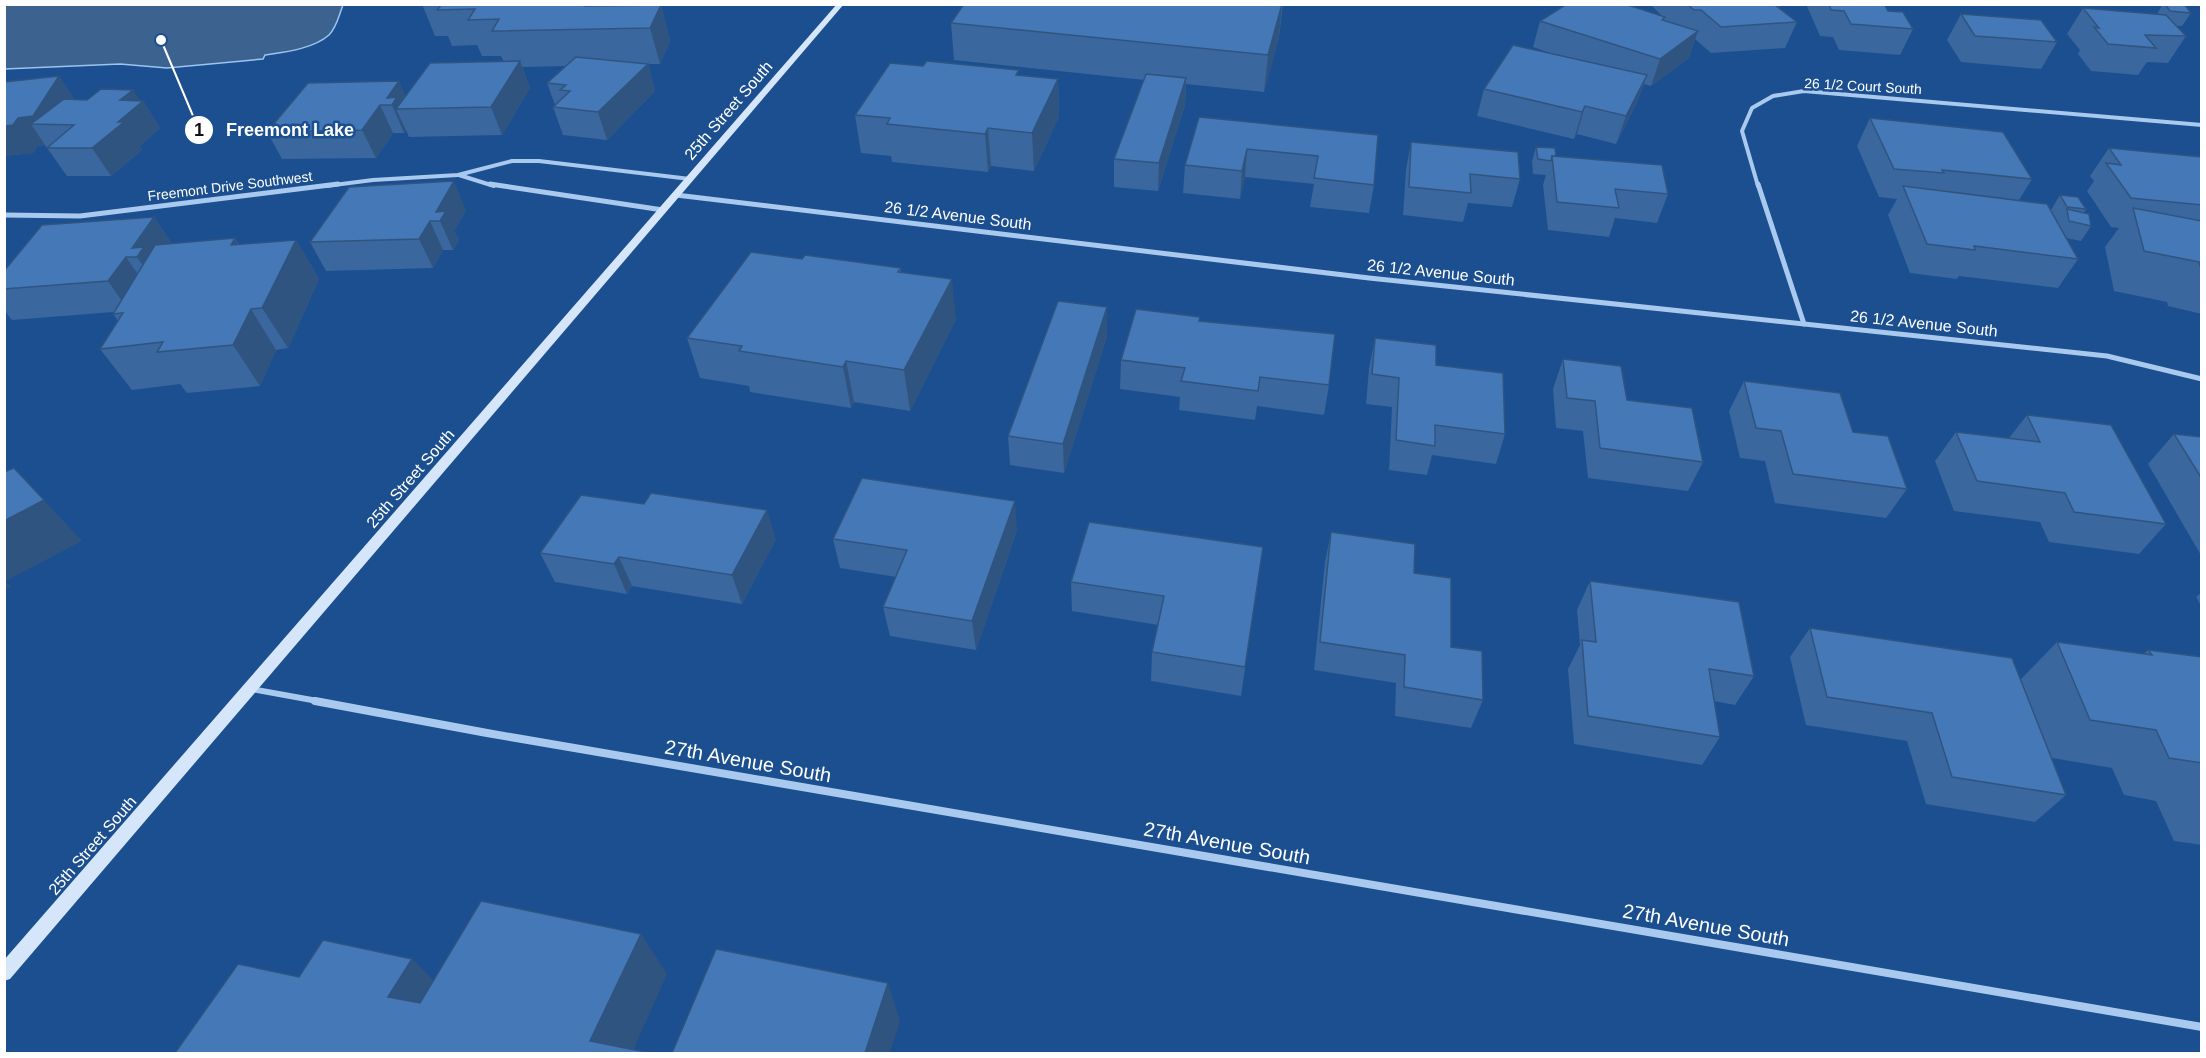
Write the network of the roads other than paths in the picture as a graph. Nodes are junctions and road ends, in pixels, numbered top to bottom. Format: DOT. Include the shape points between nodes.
graph roads {
  1 [pos="841,4"];
  2 [pos="2202,125"];
  3 [pos="458,175"];
  4 [pos="690,179"];
  5 [pos="676,195"];
  6 [pos="663,210"];
  7 [pos="4,215"];
  8 [pos="1804,324"];
  9 [pos="2202,379"];
  10 [pos="248,688"];
  11 [pos="4,972"];
  12 [pos="2202,1027"];
  1 -- 4 [label="main road, 25th Street South"];
  2 -- 8 [label="street, 26 1/2 Court South" via="1864,95 1804,92 1773,96 1752,108 1742,131"];
  3 -- 4 [label="street, Freemont Drive Southwest" via="512,161 540,161"];
  3 -- 6 [label="street, Freemont Drive Southwest" via="495,186"];
  3 -- 7 [label="street, Freemont Drive Southwest" via="373,180 80,216"];
  4 -- 5 [label="main road, 25th Street South"];
  5 -- 6 [label="main road, 25th Street South"];
  5 -- 8 [label="street, 26 1/2 Avenue South" via="1381,279"];
  6 -- 10 [label="main road, 25th Street South"];
  8 -- 9 [label="street, 26 1/2 Avenue South" via="2107,356"];
  10 -- 11 [label="main road, 25th Street South"];
  10 -- 12 [label="street, 27th Avenue South" via="511,737"];
}
